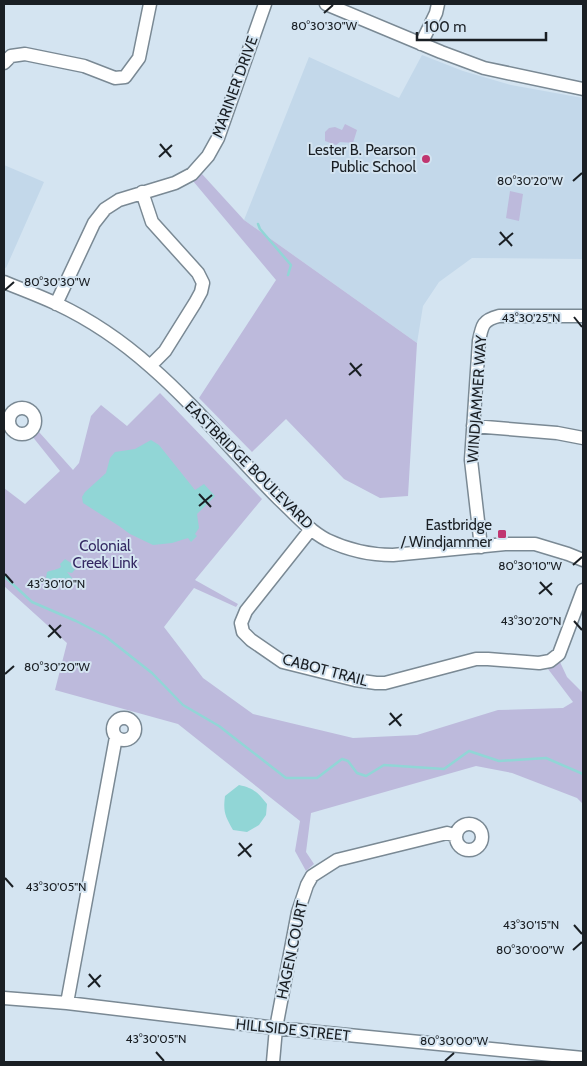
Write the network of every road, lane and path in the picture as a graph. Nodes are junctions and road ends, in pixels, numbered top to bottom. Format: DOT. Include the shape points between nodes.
graph roads {
  1 [pos="150,4"];
  2 [pos="265,4"];
  3 [pos="326,4"];
  4 [pos="438,4"];
  5 [pos="421,44"];
  6 [pos="4,62"];
  7 [pos="583,89"];
  8 [pos="142,192"];
  9 [pos="4,282"];
  10 [pos="56,304"];
  11 [pos="583,316"];
  12 [pos="150,366"];
  13 [pos="473,426"];
  14 [pos="583,438"];
  15 [pos="311,529"];
  16 [pos="482,547"];
  17 [pos="583,560"];
  18 [pos="583,590"];
  19 [pos="116,737"];
  20 [pos="456,836"];
  21 [pos="4,998"];
  22 [pos="67,1003"];
  23 [pos="276,1028"];
  24 [pos="583,1058"];
  25 [pos="273,1062"];
  1 -- 6 [label="street" via="138,58 125,77 115,78 84,66 25,54 11,56"];
  2 -- 8 [label="street, MARINER DRIVE" via="218,138 208,156 192,174 175,183"];
  3 -- 5 [label="street"];
  4 -- 5 [label="street"];
  5 -- 7 [label="street" via="484,68"];
  8 -- 10 [label="street, MARINER DRIVE" via="105,209 94,223"];
  8 -- 12 [label="street" via="152,222 198,273 202,283 201,292 165,351"];
  9 -- 10 [label="street, EASTBRIDGE BOULEVARD"];
  10 -- 12 [label="street, EASTBRIDGE BOULEVARD" via="118,340"];
  11 -- 13 [label="street, WINDJAMMER WAY" via="499,316 484,323 479,340"];
  12 -- 15 [label="street, EASTBRIDGE BOULEVARD"];
  13 -- 14 [label="street"];
  13 -- 16 [label="street, WINDJAMMER WAY" via="471,460"];
  15 -- 16 [label="street, EASTBRIDGE BOULEVARD" via="344,547 378,555"];
  15 -- 18 [label="street, CABOT TRAIL" via="246,611 241,623 243,632 283,662 355,680 386,683 476,659 550,661 558,654"];
  16 -- 17 [label="street, EASTBRIDGE BOULEVARD" via="535,544"];
  19 -- 22 [label="street"];
  20 -- 23 [label="street, HAGEN COURT" via="447,833 337,860 312,876 298,912"];
  21 -- 22 [label="street, HILLSIDE STREET"];
  22 -- 23 [label="street, HILLSIDE STREET"];
  23 -- 24 [label="street, HILLSIDE STREET"];
  23 -- 25 [label="street, HAGEN COURT"];
}
